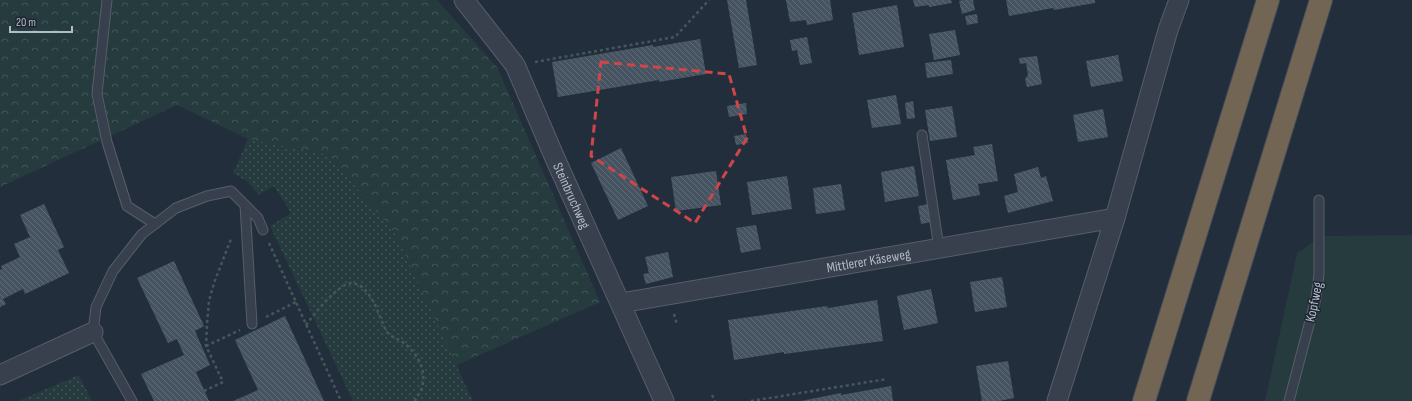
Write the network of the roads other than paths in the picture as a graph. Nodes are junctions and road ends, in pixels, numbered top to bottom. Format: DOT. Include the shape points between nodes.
graph roads {
  1 [pos="107,0"];
  2 [pos="464,0"];
  3 [pos="1179,0"];
  4 [pos="1268,0"];
  5 [pos="1321,0"];
  6 [pos="922,135"];
  7 [pos="1319,200"];
  8 [pos="245,205"];
  9 [pos="1115,218"];
  10 [pos="155,224"];
  11 [pos="263,230"];
  12 [pos="939,248"];
  13 [pos="621,303"];
  14 [pos="252,324"];
  15 [pos="93,332"];
  16 [pos="0,375"];
  17 [pos="132,401"];
  18 [pos="664,401"];
  19 [pos="1056,401"];
  20 [pos="1144,401"];
  21 [pos="1198,401"];
  22 [pos="1289,401"];
  1 -- 10 [label="lane" via="97,94 107,142 127,206"];
  2 -- 13 [label="street, Steinbruchweg" via="515,66"];
  3 -- 9 [label="street" via="1166,37"];
  4 -- 20 [label="highway"];
  5 -- 21 [label="highway"];
  6 -- 12 [label="lane"];
  7 -- 22 [label="lane, Kopfweg" via="1319,274 1316,298"];
  8 -- 10 [label="lane" via="231,191 207,196 176,208"];
  8 -- 11 [label="lane" via="258,218"];
  8 -- 14 [label="lane"];
  9 -- 12 [label="street, Mittlerer Käseweg"];
  9 -- 19 [label="street"];
  10 -- 15 [label="lane" via="142,234 113,271 96,307"];
  12 -- 13 [label="street, Mittlerer Käseweg"];
  13 -- 18 [label="street, Steinbruchweg"];
  15 -- 16 [label="street"];
  15 -- 17 [label="lane"];
}
